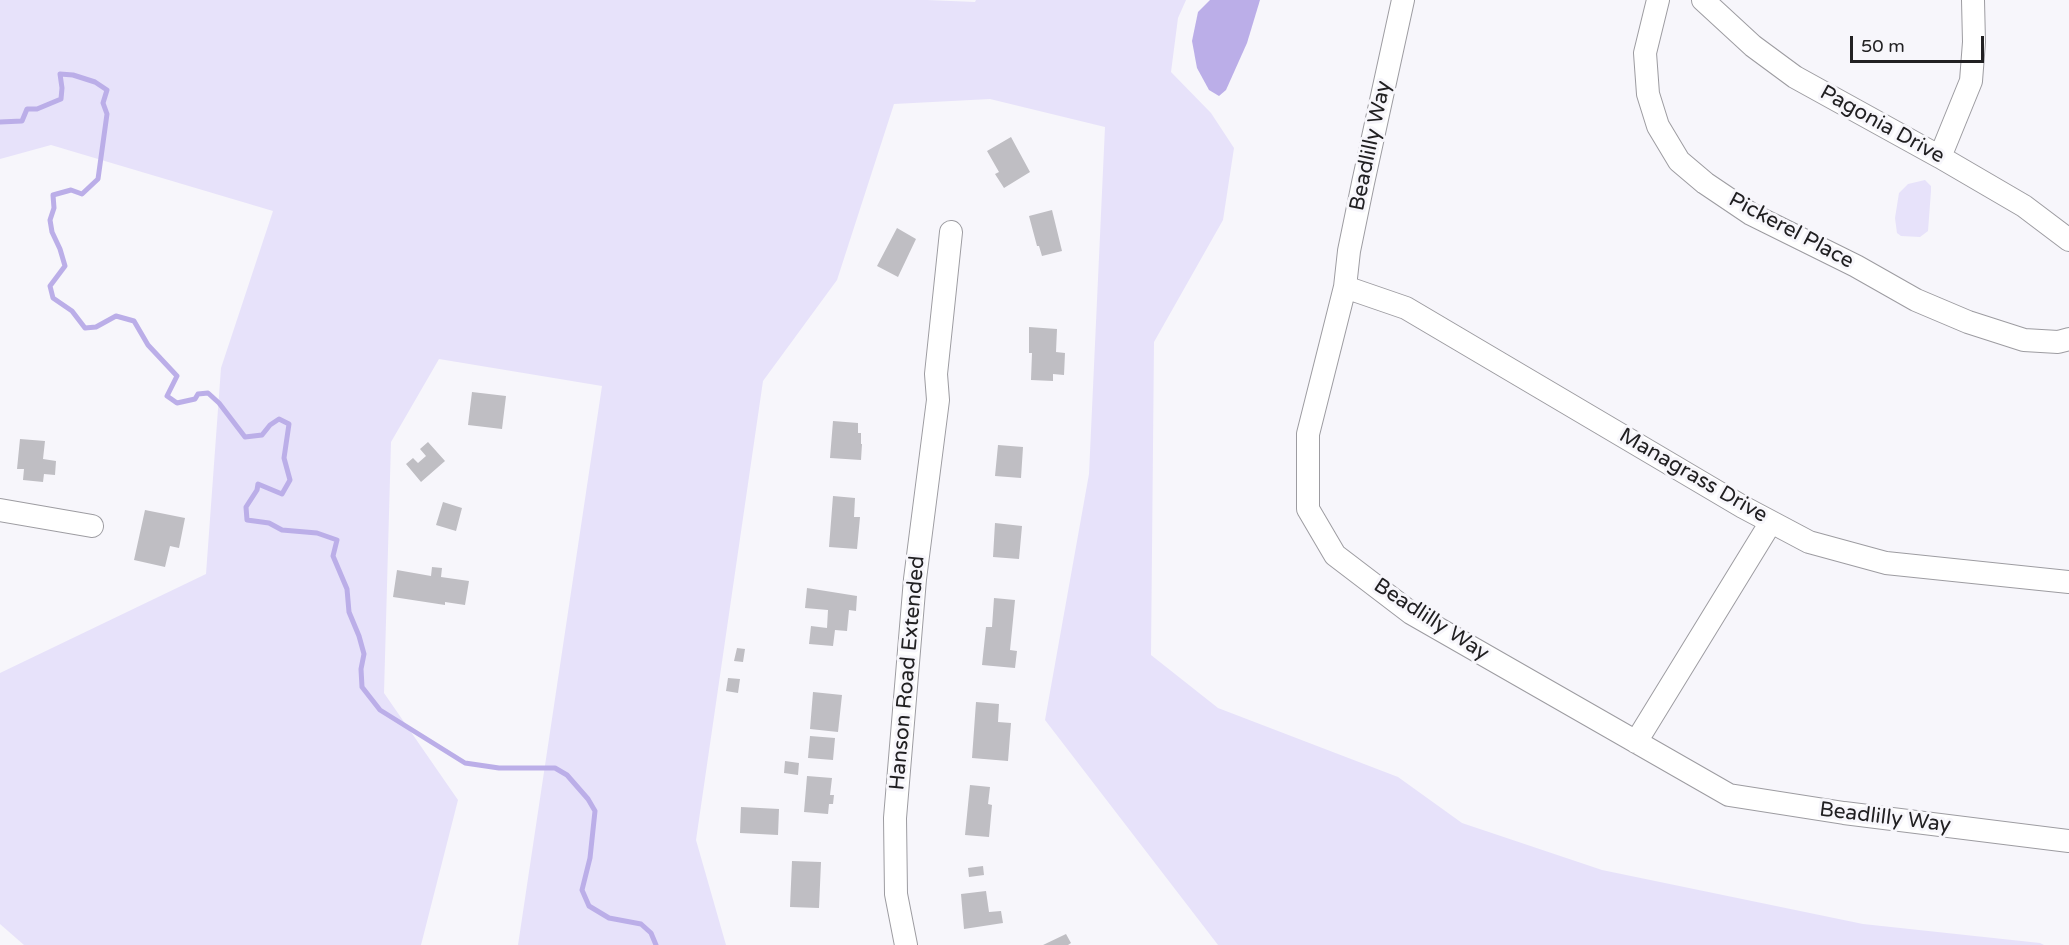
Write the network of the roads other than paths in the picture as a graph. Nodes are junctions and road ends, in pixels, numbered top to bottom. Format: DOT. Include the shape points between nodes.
graph roads {
  1 [pos="1403,0"];
  2 [pos="1658,0"];
  3 [pos="1704,0"];
  4 [pos="1973,0"];
  5 [pos="1940,157"];
  6 [pos="951,232"];
  7 [pos="2069,240"];
  8 [pos="1345,286"];
  9 [pos="2069,339"];
  10 [pos="0,510"];
  11 [pos="1771,522"];
  12 [pos="92,526"];
  13 [pos="2069,582"];
  14 [pos="1636,742"];
  15 [pos="2069,841"];
  16 [pos="906,945"];
  1 -- 8 [label="street, Beadlilly Way" via="1349,251"];
  2 -- 9 [label="street, Pickerel Place" via="1645,52 1648,94 1658,126 1678,161 1751,214 1916,300 2024,340"];
  3 -- 5 [label="street, Pagonia Drive" via="1753,46 1795,77"];
  4 -- 5 [label="street" via="1971,81"];
  5 -- 7 [label="street, Pagonia Drive" via="2024,206"];
  6 -- 16 [label="street, Hanson Road Extended" via="936,374 938,400 915,579 895,818 896,894"];
  8 -- 11 [label="street, Managrass Drive" via="1406,308"];
  8 -- 14 [label="street, Beadlilly Way" via="1308,434 1308,509 1335,555 1411,613"];
  10 -- 12 [label="street"];
  11 -- 13 [label="street, Managrass Drive" via="1809,542 1886,563"];
  11 -- 14 [label="street"];
  14 -- 15 [label="street, Beadlilly Way" via="1729,795"];
}
